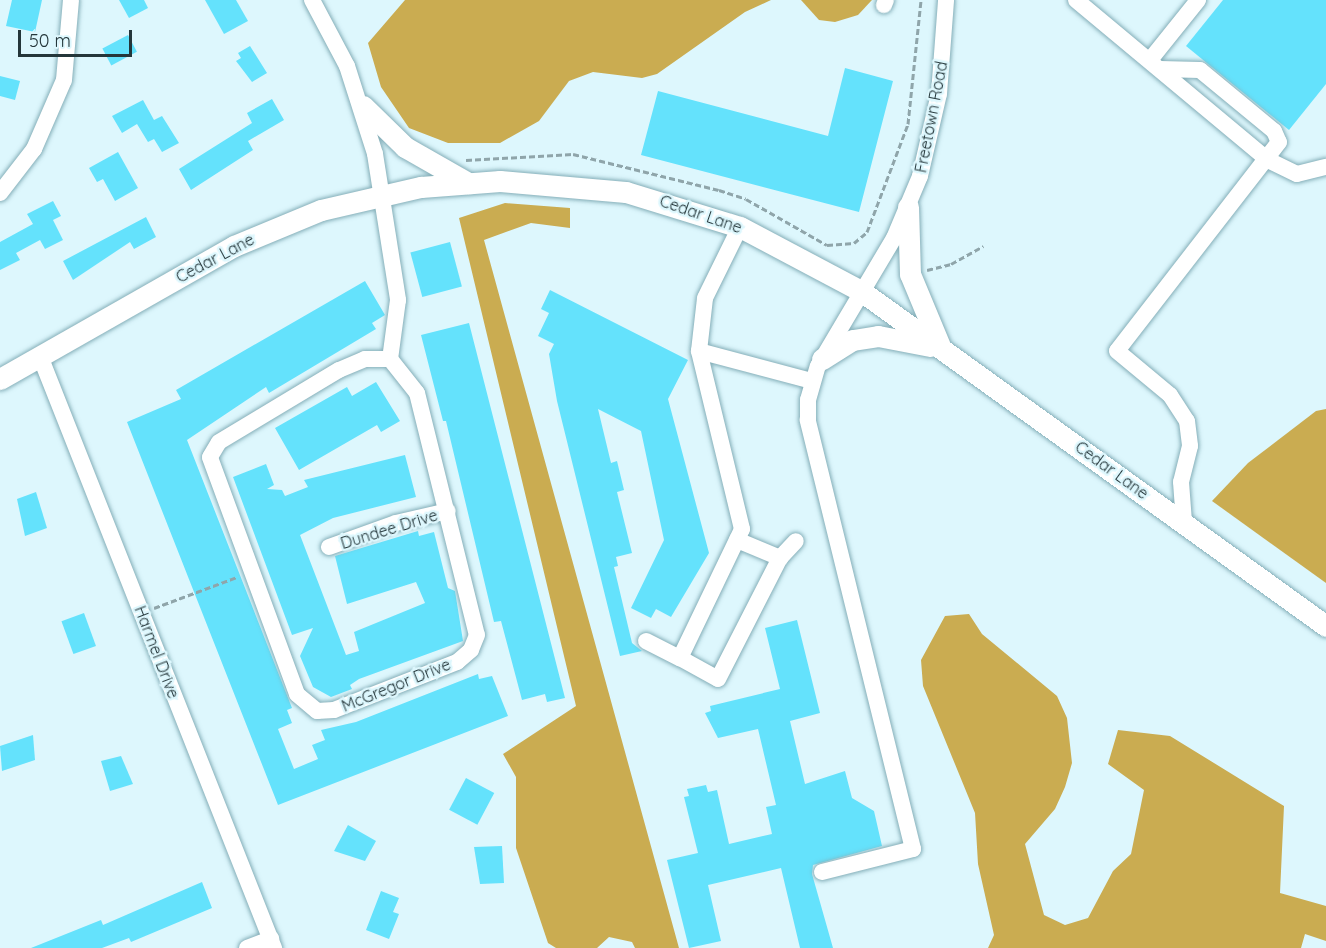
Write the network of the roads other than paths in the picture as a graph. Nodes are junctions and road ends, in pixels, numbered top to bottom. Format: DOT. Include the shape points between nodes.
graph roads {
  1 [pos="71,0"];
  2 [pos="312,0"];
  3 [pos="946,0"];
  4 [pos="1076,0"];
  5 [pos="1198,0"];
  6 [pos="1155,64"];
  7 [pos="363,106"];
  8 [pos="1268,160"];
  9 [pos="1326,167"];
  10 [pos="468,183"];
  11 [pos="0,194"];
  12 [pos="383,195"];
  13 [pos="908,207"];
  14 [pos="740,226"];
  15 [pos="861,291"];
  16 [pos="942,349"];
  17 [pos="699,351"];
  18 [pos="40,356"];
  19 [pos="390,359"];
  20 [pos="822,359"];
  21 [pos="0,379"];
  22 [pos="812,381"];
  23 [pos="448,511"];
  24 [pos="1184,522"];
  25 [pos="737,540"];
  26 [pos="796,541"];
  27 [pos="329,547"];
  28 [pos="780,558"];
  29 [pos="1326,626"];
  30 [pos="646,641"];
  31 [pos="680,658"];
  32 [pos="822,872"];
  33 [pos="272,943"];
  34 [pos="247,948"];
  1 -- 11 [label="street" via="64,80 34,149"];
  2 -- 7 [label="street"];
  3 -- 13 [label="street, Freetown Road" via="939,94"];
  4 -- 6 [label="street"];
  5 -- 6 [label="street"];
  6 -- 8 [label="street"];
  6 -- 8 [label="street" via="1200,70 1274,131 1279,142"];
  7 -- 10 [label="main road" via="405,147"];
  7 -- 12 [label="street"];
  8 -- 9 [label="street" via="1297,174"];
  8 -- 24 [label="street" via="1118,351 1170,395 1187,422 1190,446 1182,482"];
  10 -- 12 [label="main road, Cedar Lane"];
  10 -- 14 [label="main road, Cedar Lane" via="546,182 626,192"];
  12 -- 18 [label="main road, Cedar Lane" via="321,210 252,237"];
  12 -- 19 [label="street" via="398,300"];
  13 -- 15 [label="street, Freetown Road"];
  13 -- 16 [label="main road" via="908,259 914,287"];
  14 -- 15 [label="main road, Cedar Lane"];
  14 -- 17 [label="street" via="705,298"];
  15 -- 16 [label="main road, Cedar Lane"];
  15 -- 20 [label="street, Freetown Road"];
  16 -- 20 [label="main road" via="878,336 853,340"];
  16 -- 24 [label="main road, Cedar Lane"];
  17 -- 22 [label="street"];
  17 -- 25 [label="street" via="742,530"];
  18 -- 21 [label="main road, Cedar Lane"];
  18 -- 33 [label="street, Harmel Drive"];
  19 -- 23 [label="street, McGregor Drive" via="417,393"];
  19 -- 23 [label="street, McGregor Drive" via="365,359 339,370 214,448 213,475 297,694 317,711 334,710 457,662 471,650 478,625"];
  20 -- 22 [label="street, Freetown Road"];
  22 -- 32 [label="street, Freetown Road" via="808,420 913,849"];
  23 -- 27 [label="street, Dundee Drive" via="388,525"];
  24 -- 29 [label="main road, Cedar Lane"];
  25 -- 28 [label="street"];
  25 -- 31 [label="street"];
  26 -- 28 [label="street"];
  28 -- 31 [label="street" via="718,679"];
  30 -- 31 [label="street"];
  33 -- 34 [label="street"];
}
